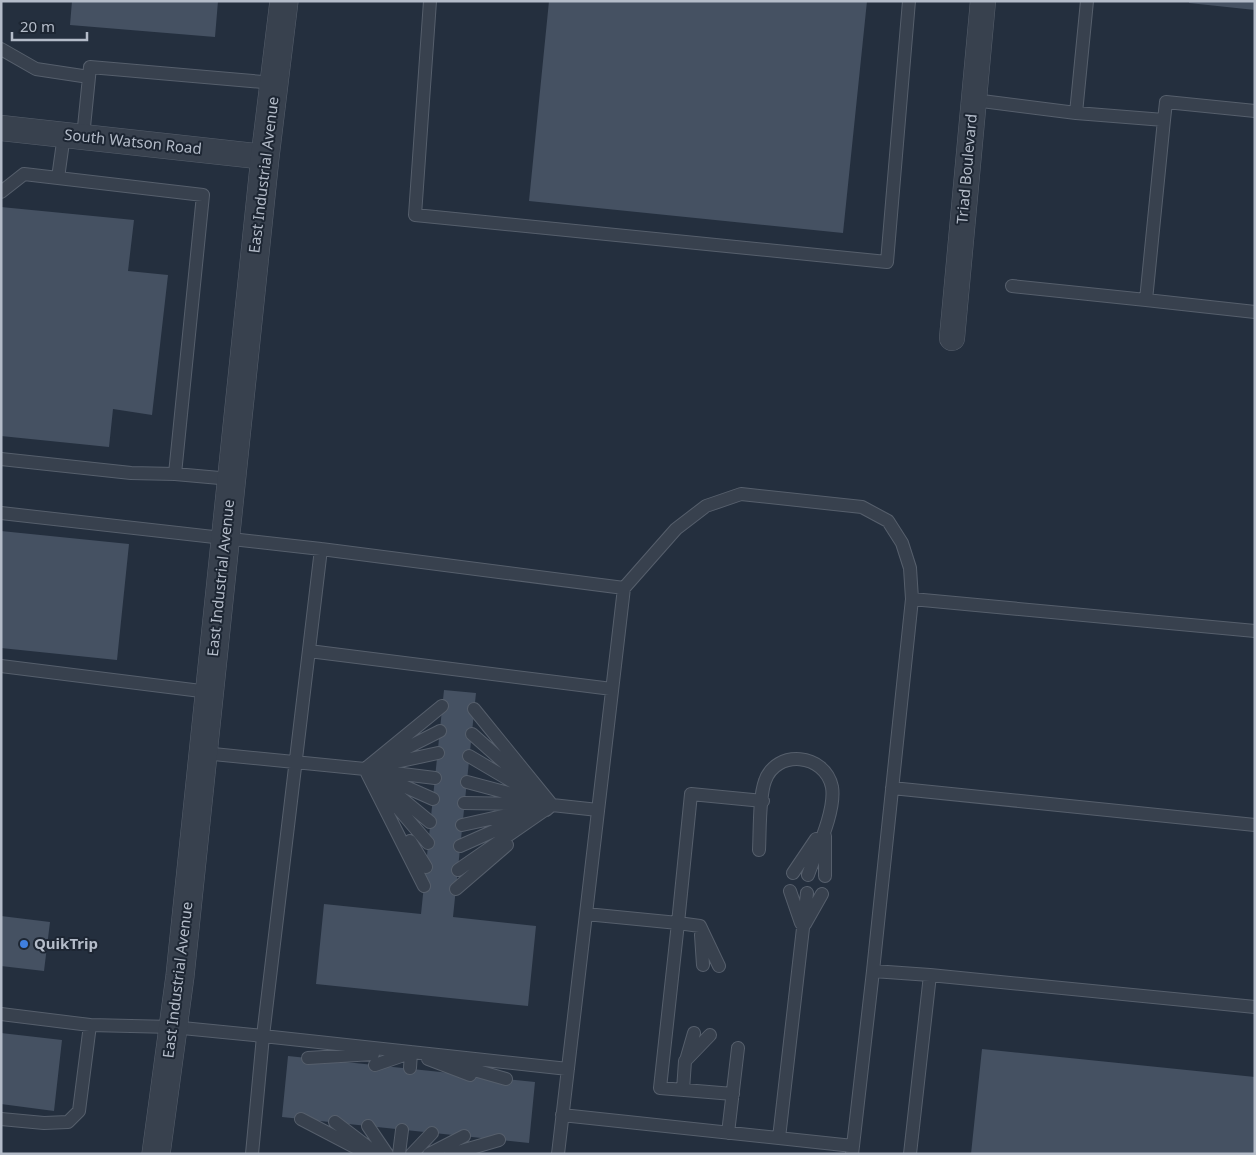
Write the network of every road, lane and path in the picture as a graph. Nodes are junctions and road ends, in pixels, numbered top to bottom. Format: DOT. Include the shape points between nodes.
graph roads {
  1 [pos="284,1"];
  2 [pos="430,1"];
  3 [pos="909,1"];
  4 [pos="983,1"];
  5 [pos="1087,1"];
  6 [pos="1,49"];
  7 [pos="89,77"];
  8 [pos="275,83"];
  9 [pos="974,100"];
  10 [pos="1255,111"];
  11 [pos="1076,113"];
  12 [pos="1164,120"];
  13 [pos="1,128"];
  14 [pos="74,136"];
  15 [pos="265,157"];
  16 [pos="58,178"];
  17 [pos="1,192"];
  18 [pos="1012,286"];
  19 [pos="1146,300"];
  20 [pos="1255,312"];
  21 [pos="952,338"];
  22 [pos="1,459"];
  23 [pos="175,474"];
  24 [pos="231,479"];
  25 [pos="1,513"];
  26 [pos="225,537"];
  27 [pos="321,549"];
  28 [pos="624,588"];
  29 [pos="912,598"];
  30 [pos="1255,630"];
  31 [pos="309,651"];
  32 [pos="1,666"];
  33 [pos="612,689"];
  34 [pos="210,692"];
  35 [pos="442,706"];
  36 [pos="474,709"];
  37 [pos="440,731"];
  38 [pos="472,734"];
  39 [pos="203,753"];
  40 [pos="438,753"];
  41 [pos="469,756"];
  42 [pos="297,761"];
  43 [pos="365,769"];
  44 [pos="435,778"];
  45 [pos="466,782"];
  46 [pos="892,788"];
  47 [pos="433,799"];
  48 [pos="763,801"];
  49 [pos="464,803"];
  50 [pos="552,805"];
  51 [pos="598,810"];
  52 [pos="430,822"];
  53 [pos="462,825"];
  54 [pos="826,825"];
  55 [pos="1255,825"];
  56 [pos="428,844"];
  57 [pos="460,846"];
  58 [pos="759,850"];
  59 [pos="426,867"];
  60 [pos="458,870"];
  61 [pos="793,873"];
  62 [pos="808,875"];
  63 [pos="825,876"];
  64 [pos="424,886"];
  65 [pos="456,889"];
  66 [pos="790,891"];
  67 [pos="806,893"];
  68 [pos="822,894"];
  69 [pos="586,914"];
  70 [pos="678,923"];
  71 [pos="700,926"];
  72 [pos="802,928"];
  73 [pos="703,965"];
  74 [pos="719,966"];
  75 [pos="873,971"];
  76 [pos="930,975"];
  77 [pos="1255,1007"];
  78 [pos="1,1014"];
  79 [pos="90,1025"];
  80 [pos="172,1027"];
  81 [pos="694,1033"];
  82 [pos="710,1035"];
  83 [pos="264,1036"];
  84 [pos="738,1048"];
  85 [pos="411,1052"];
  86 [pos="308,1058"];
  87 [pos="343,1061"];
  88 [pos="685,1062"];
  89 [pos="376,1065"];
  90 [pos="410,1068"];
  91 [pos="568,1069"];
  92 [pos="437,1071"];
  93 [pos="470,1075"];
  94 [pos="506,1079"];
  95 [pos="683,1090"];
  96 [pos="732,1094"];
  97 [pos="562,1115"];
  98 [pos="1,1119"];
  99 [pos="301,1119"];
  100 [pos="335,1122"];
  101 [pos="368,1126"];
  102 [pos="402,1130"];
  103 [pos="432,1133"];
  104 [pos="728,1133"];
  105 [pos="464,1136"];
  106 [pos="779,1138"];
  107 [pos="499,1140"];
  108 [pos="853,1150"];
  109 [pos="156,1154"];
  110 [pos="252,1154"];
  111 [pos="368,1154"];
  112 [pos="377,1154"];
  113 [pos="387,1154"];
  114 [pos="400,1154"];
  115 [pos="412,1154"];
  116 [pos="429,1154"];
  117 [pos="451,1154"];
  118 [pos="558,1154"];
  119 [pos="910,1154"];
  1 -- 8 [label="street, East Industrial Avenue"];
  2 -- 3 [label="lane" via="415,215 887,262"];
  4 -- 9 [label="street, Triad Boulevard"];
  5 -- 11 [label="lane"];
  6 -- 7 [label="lane" via="36,69"];
  7 -- 8 [label="lane" via="90,67"];
  7 -- 14 [label="lane"];
  8 -- 15 [label="street, East Industrial Avenue"];
  9 -- 11 [label="lane"];
  9 -- 21 [label="street, Triad Boulevard"];
  10 -- 12 [label="lane" via="1166,102"];
  11 -- 12 [label="lane"];
  12 -- 19 [label="lane"];
  13 -- 14 [label="street, South Watson Road"];
  14 -- 15 [label="street, South Watson Road"];
  14 -- 16 [label="lane"];
  15 -- 24 [label="street, East Industrial Avenue"];
  16 -- 17 [label="lane" via="24,174"];
  16 -- 23 [label="lane" via="203,195"];
  18 -- 19 [label="lane"];
  19 -- 20 [label="lane"];
  22 -- 23 [label="lane" via="131,473"];
  23 -- 24 [label="lane"];
  24 -- 26 [label="street, East Industrial Avenue"];
  25 -- 26 [label="lane"];
  26 -- 27 [label="lane"];
  26 -- 34 [label="street, East Industrial Avenue"];
  27 -- 28 [label="lane"];
  27 -- 31 [label="lane"];
  28 -- 29 [label="lane" via="676,529 706,506 741,494 862,507 888,521 902,542 910,568"];
  28 -- 33 [label="lane"];
  29 -- 30 [label="lane"];
  29 -- 46 [label="lane"];
  31 -- 33 [label="lane"];
  31 -- 42 [label="lane"];
  32 -- 34 [label="lane"];
  33 -- 51 [label="lane"];
  34 -- 39 [label="street, East Industrial Avenue"];
  35 -- 43 [label="lane"];
  36 -- 50 [label="lane"];
  37 -- 43 [label="lane"];
  38 -- 50 [label="lane"];
  39 -- 42 [label="lane"];
  39 -- 80 [label="street, East Industrial Avenue"];
  40 -- 43 [label="lane"];
  41 -- 50 [label="lane"];
  42 -- 43 [label="lane"];
  42 -- 83 [label="lane"];
  43 -- 44 [label="lane"];
  43 -- 47 [label="lane"];
  43 -- 52 [label="lane"];
  43 -- 56 [label="lane"];
  43 -- 59 [label="lane"];
  43 -- 64 [label="lane"];
  45 -- 50 [label="lane"];
  46 -- 55 [label="lane"];
  46 -- 75 [label="lane"];
  48 -- 54 [label="lane" via="764,782 773,767 787,759 808,759 824,770 832,787"];
  48 -- 58 [label="lane"];
  48 -- 70 [label="lane" via="691,794"];
  49 -- 50 [label="lane"];
  50 -- 51 [label="lane"];
  50 -- 53 [label="lane"];
  50 -- 57 [label="lane"];
  50 -- 60 [label="lane"];
  50 -- 65 [label="lane"];
  51 -- 69 [label="lane"];
  54 -- 61 [label="lane"];
  54 -- 62 [label="lane"];
  54 -- 63 [label="lane"];
  66 -- 72 [label="lane"];
  67 -- 72 [label="lane"];
  68 -- 72 [label="lane"];
  69 -- 70 [label="lane"];
  69 -- 91 [label="lane"];
  70 -- 71 [label="lane"];
  70 -- 95 [label="lane" via="660,1088"];
  71 -- 73 [label="lane"];
  71 -- 74 [label="lane"];
  72 -- 106 [label="lane"];
  75 -- 76 [label="lane"];
  75 -- 108 [label="lane"];
  76 -- 77 [label="lane"];
  76 -- 119 [label="lane"];
  78 -- 79 [label="lane"];
  79 -- 80 [label="lane"];
  79 -- 98 [label="lane" via="79,1111 68,1122"];
  80 -- 83 [label="lane"];
  80 -- 109 [label="street, East Industrial Avenue"];
  81 -- 88 [label="lane"];
  82 -- 88 [label="lane"];
  83 -- 85 [label="lane"];
  83 -- 110 [label="lane"];
  84 -- 96 [label="lane"];
  85 -- 86 [label="lane"];
  85 -- 87 [label="lane"];
  85 -- 89 [label="lane"];
  85 -- 90 [label="lane"];
  85 -- 91 [label="lane"];
  85 -- 92 [label="lane"];
  85 -- 93 [label="lane"];
  85 -- 94 [label="lane"];
  88 -- 95 [label="lane"];
  91 -- 97 [label="lane"];
  95 -- 96 [label="lane"];
  96 -- 104 [label="lane"];
  97 -- 104 [label="lane"];
  97 -- 118 [label="lane"];
  99 -- 111 [label="lane"];
  100 -- 112 [label="lane"];
  101 -- 113 [label="lane"];
  102 -- 114 [label="lane"];
  103 -- 115 [label="lane"];
  104 -- 106 [label="lane"];
  105 -- 116 [label="lane"];
  106 -- 108 [label="lane"];
  107 -- 117 [label="lane"];
}
